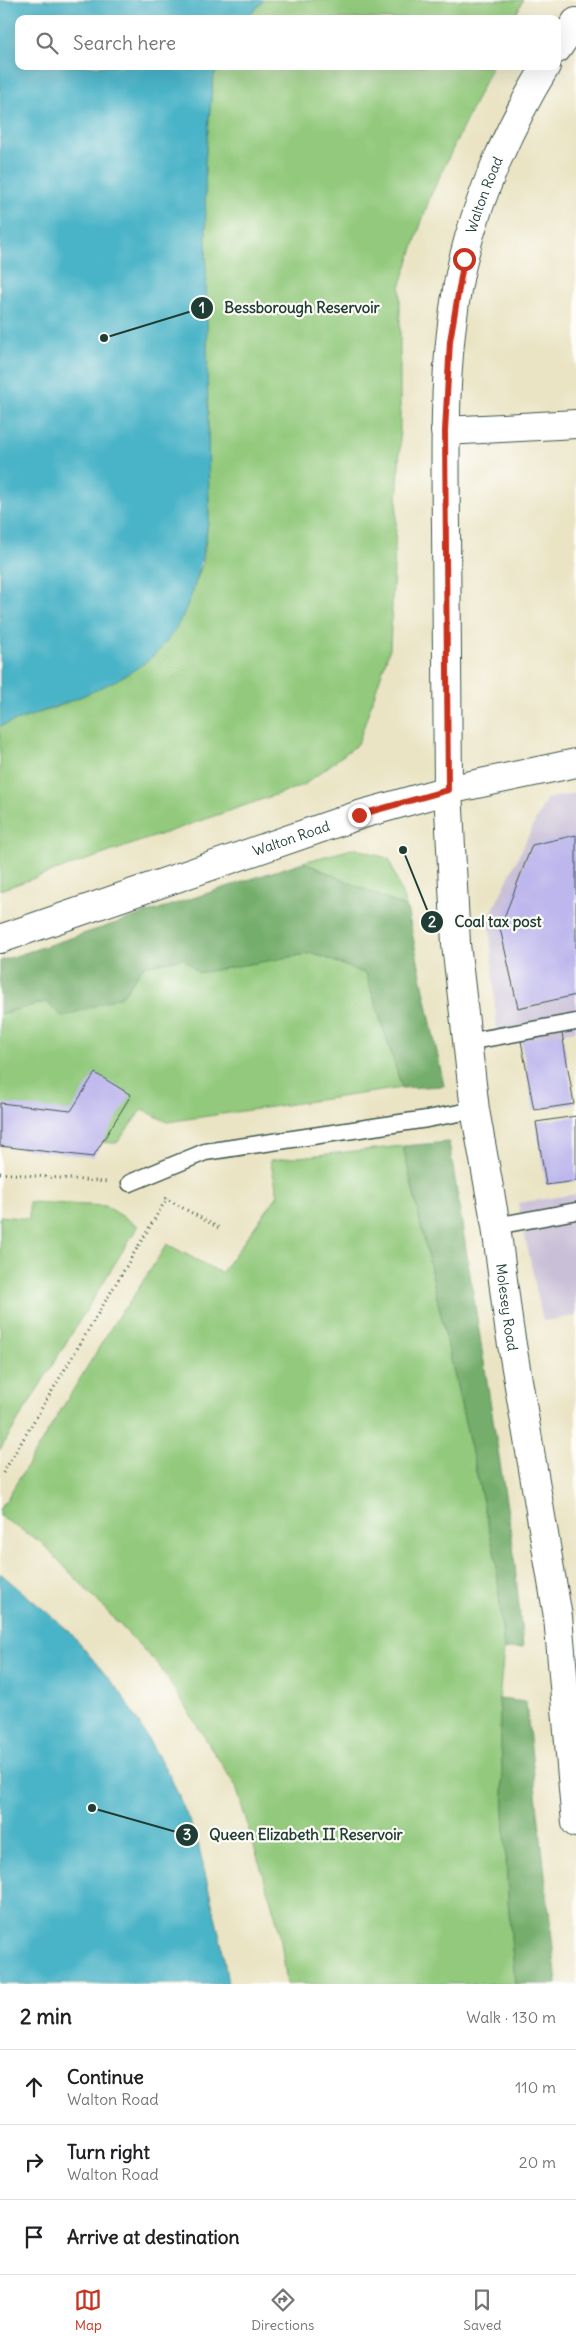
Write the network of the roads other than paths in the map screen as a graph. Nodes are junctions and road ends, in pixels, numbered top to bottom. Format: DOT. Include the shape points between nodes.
graph roads {
  1 [pos="576,22"];
  2 [pos="561,43"];
  3 [pos="544,70"];
  4 [pos="576,424"];
  5 [pos="445,431"];
  6 [pos="576,764"];
  7 [pos="448,790"];
  8 [pos="0,939"];
  9 [pos="576,1022"];
  10 [pos="466,1042"];
  11 [pos="474,1110"];
  12 [pos="130,1183"];
  13 [pos="576,1211"];
  14 [pos="496,1226"];
  15 [pos="567,1616"];
  16 [pos="576,1823"];
  1 -- 2 [label="street"];
  3 -- 5 [label="street, Walton Road" via="512,129 490,180 464,259 450,341"];
  4 -- 5 [label="street"];
  5 -- 7 [label="street, Walton Road"];
  6 -- 7 [label="street"];
  7 -- 8 [label="street, Walton Road" via="359,815"];
  7 -- 10 [label="street, Molesey Road" via="456,944"];
  9 -- 10 [label="lane"];
  10 -- 11 [label="street, Molesey Road"];
  11 -- 12 [label="lane" via="205,1152"];
  11 -- 14 [label="street, Molesey Road"];
  13 -- 14 [label="lane"];
  14 -- 15 [label="street, Molesey Road" via="509,1327"];
  15 -- 16 [label="street, Molesey Road"];
}
